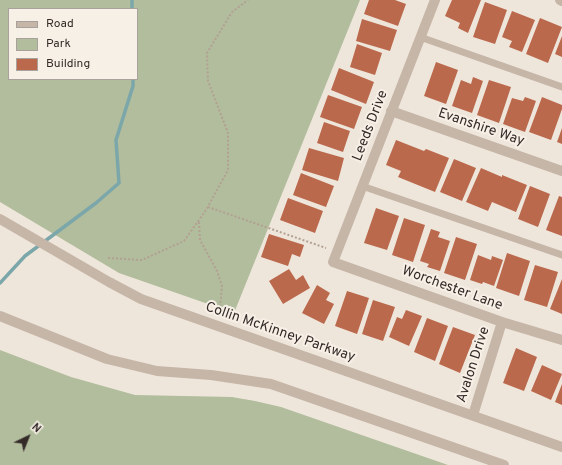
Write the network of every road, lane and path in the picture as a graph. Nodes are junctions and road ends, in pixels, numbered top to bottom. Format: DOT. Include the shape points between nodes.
graph roads {
  1 [pos="248,0"];
  2 [pos="435,0"];
  3 [pos="420,37"];
  4 [pos="562,86"];
  5 [pos="391,111"];
  6 [pos="562,171"];
  7 [pos="362,186"];
  8 [pos="208,207"];
  9 [pos="0,219"];
  10 [pos="198,221"];
  11 [pos="562,255"];
  12 [pos="335,257"];
  13 [pos="108,258"];
  14 [pos="0,316"];
  15 [pos="502,322"];
  16 [pos="216,326"];
  17 [pos="562,340"];
  18 [pos="473,416"];
  19 [pos="562,447"];
  20 [pos="504,465"];
  1 -- 8 [label="path" via="232,12 207,52 208,81 228,133 228,170"];
  2 -- 3 [label="street, Leeds Drive"];
  3 -- 4 [label="lane"];
  3 -- 5 [label="street, Leeds Drive"];
  5 -- 6 [label="street, Evanshire Way"];
  5 -- 7 [label="street, Leeds Drive"];
  7 -- 11 [label="lane"];
  7 -- 12 [label="street, Leeds Drive"];
  8 -- 10 [label="path"];
  8 -- 12 [label="path"];
  9 -- 16 [label="street, Collin McKinney Parkway" via="141,299"];
  10 -- 13 [label="path" via="184,241 142,260"];
  10 -- 16 [label="path" via="200,240 222,286"];
  12 -- 15 [label="street, Worchester Lane"];
  14 -- 20 [label="street" via="107,359 157,371 210,375 271,384"];
  15 -- 17 [label="street, Worchester Lane"];
  15 -- 18 [label="street, Avalon Drive"];
  16 -- 18 [label="street, Collin McKinney Parkway"];
  18 -- 19 [label="street, Collin McKinney Parkway"];
}
